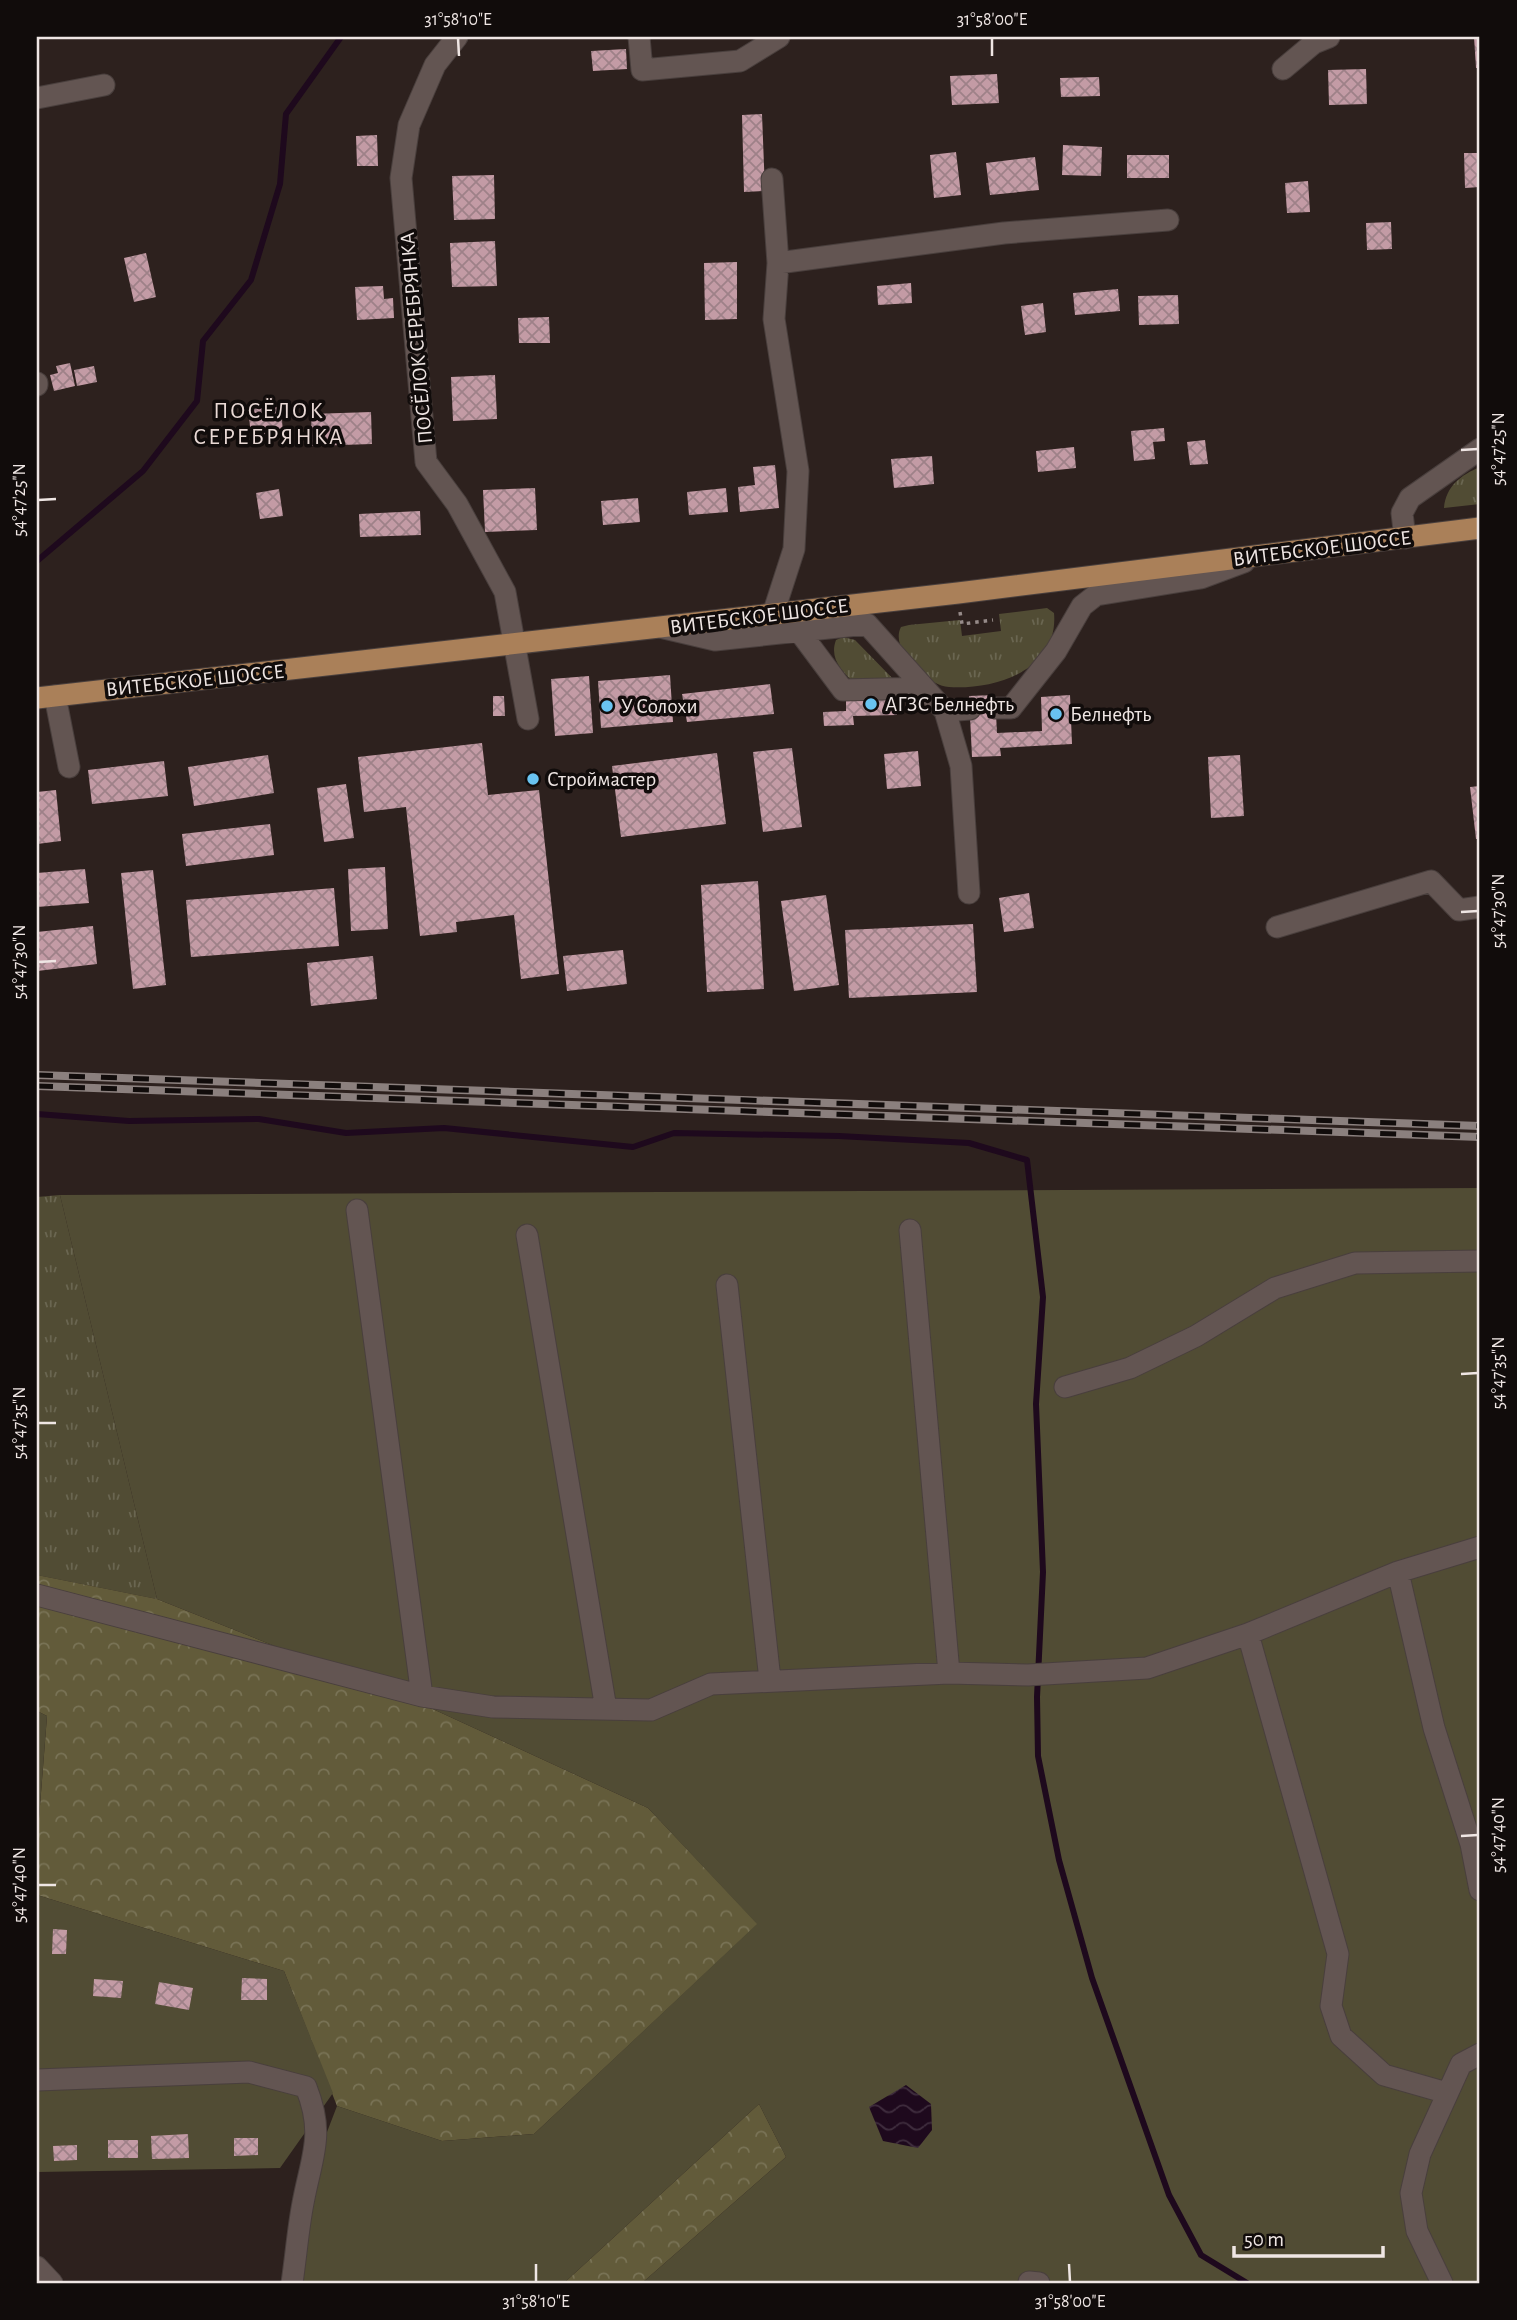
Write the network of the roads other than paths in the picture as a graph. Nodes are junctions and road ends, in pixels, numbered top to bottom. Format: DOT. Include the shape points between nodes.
graph roads {
  1 [pos="457,37"];
  2 [pos="639,37"];
  3 [pos="779,37"];
  4 [pos="1329,37"];
  5 [pos="1283,69"];
  6 [pos="104,85"];
  7 [pos="37,99"];
  8 [pos="772,178"];
  9 [pos="1168,220"];
  10 [pos="778,263"];
  11 [pos="1480,449"];
  12 [pos="1480,528"];
  13 [pos="1405,538"];
  14 [pos="1256,557"];
  15 [pos="773,614"];
  16 [pos="662,627"];
  17 [pos="799,631"];
  18 [pos="513,644"];
  19 [pos="924,688"];
  20 [pos="46,697"];
  21 [pos="996,708"];
  22 [pos="970,709"];
  23 [pos="945,710"];
  24 [pos="528,719"];
  25 [pos="69,767"];
  26 [pos="969,893"];
  27 [pos="1480,907"];
  28 [pos="1277,927"];
  29 [pos="357,1210"];
  30 [pos="910,1230"];
  31 [pos="527,1235"];
  32 [pos="1480,1261"];
  33 [pos="727,1285"];
  34 [pos="1065,1387"];
  35 [pos="1480,1547"];
  36 [pos="1398,1572"];
  37 [pos="37,1595"];
  38 [pos="1248,1634"];
  39 [pos="949,1673"];
  40 [pos="770,1680"];
  41 [pos="422,1696"];
  42 [pos="606,1709"];
  43 [pos="1480,1890"];
  44 [pos="1480,2054"];
  45 [pos="37,2080"];
  46 [pos="1447,2093"];
  47 [pos="37,2267"];
  48 [pos="52,2283"];
  49 [pos="292,2283"];
  50 [pos="1443,2283"];
  1 -- 18 [label="street, ПОСЁЛОК СЕРЕБРЯНКА" via="435,65 409,125 401,178 426,462 457,504 505,592"];
  2 -- 3 [label="street" via="642,70 740,61"];
  4 -- 5 [label="street" via="1314,43"];
  6 -- 7 [label="street"];
  8 -- 10 [label="street"];
  9 -- 10 [label="street" via="1004,233"];
  10 -- 15 [label="street" via="774,319 798,471 794,548"];
  11 -- 13 [label="street" via="1410,498 1402,513"];
  12 -- 13 [label="main road, ВИТЕБСКОЕ ШОССЕ"];
  13 -- 14 [label="main road, ВИТЕБСКОЕ ШОССЕ"];
  14 -- 15 [label="main road, ВИТЕБСКОЕ ШОССЕ"];
  14 -- 21 [label="street" via="1201,578 1096,595 1082,606 1056,652 1011,708"];
  15 -- 16 [label="main road, ВИТЕБСКОЕ ШОССЕ"];
  16 -- 17 [label="street" via="715,640"];
  16 -- 18 [label="main road, ВИТЕБСКОЕ ШОССЕ"];
  17 -- 19 [label="street" via="867,624"];
  17 -- 19 [label="street" via="843,691"];
  18 -- 20 [label="main road, ВИТЕБСКОЕ ШОССЕ"];
  18 -- 24 [label="street, ПОСЁЛОК СЕРЕБРЯНКА"];
  19 -- 23 [label="street"];
  20 -- 25 [label="street"];
  22 -- 23 [label="street"];
  23 -- 26 [label="street" via="961,766"];
  27 -- 28 [label="street" via="1459,910 1431,881"];
  29 -- 41 [label="street"];
  30 -- 39 [label="street"];
  31 -- 42 [label="street"];
  32 -- 34 [label="street" via="1354,1263 1275,1288 1196,1336 1130,1368"];
  33 -- 40 [label="street"];
  35 -- 36 [label="street"];
  36 -- 38 [label="street"];
  36 -- 43 [label="street" via="1434,1728 1471,1844"];
  37 -- 41 [label="street"];
  38 -- 39 [label="street" via="1147,1668 1028,1675"];
  38 -- 46 [label="street" via="1338,1954 1331,2006 1341,2036 1384,2075"];
  39 -- 40 [label="street"];
  40 -- 42 [label="street" via="711,1684 651,1710"];
  41 -- 42 [label="street" via="493,1707"];
  44 -- 46 [label="street" via="1461,2064"];
  45 -- 49 [label="street" via="249,2072 306,2087 316,2113 315,2153"];
  46 -- 50 [label="street" via="1420,2154 1411,2193 1417,2231"];
  47 -- 48 [label="street"];
}
